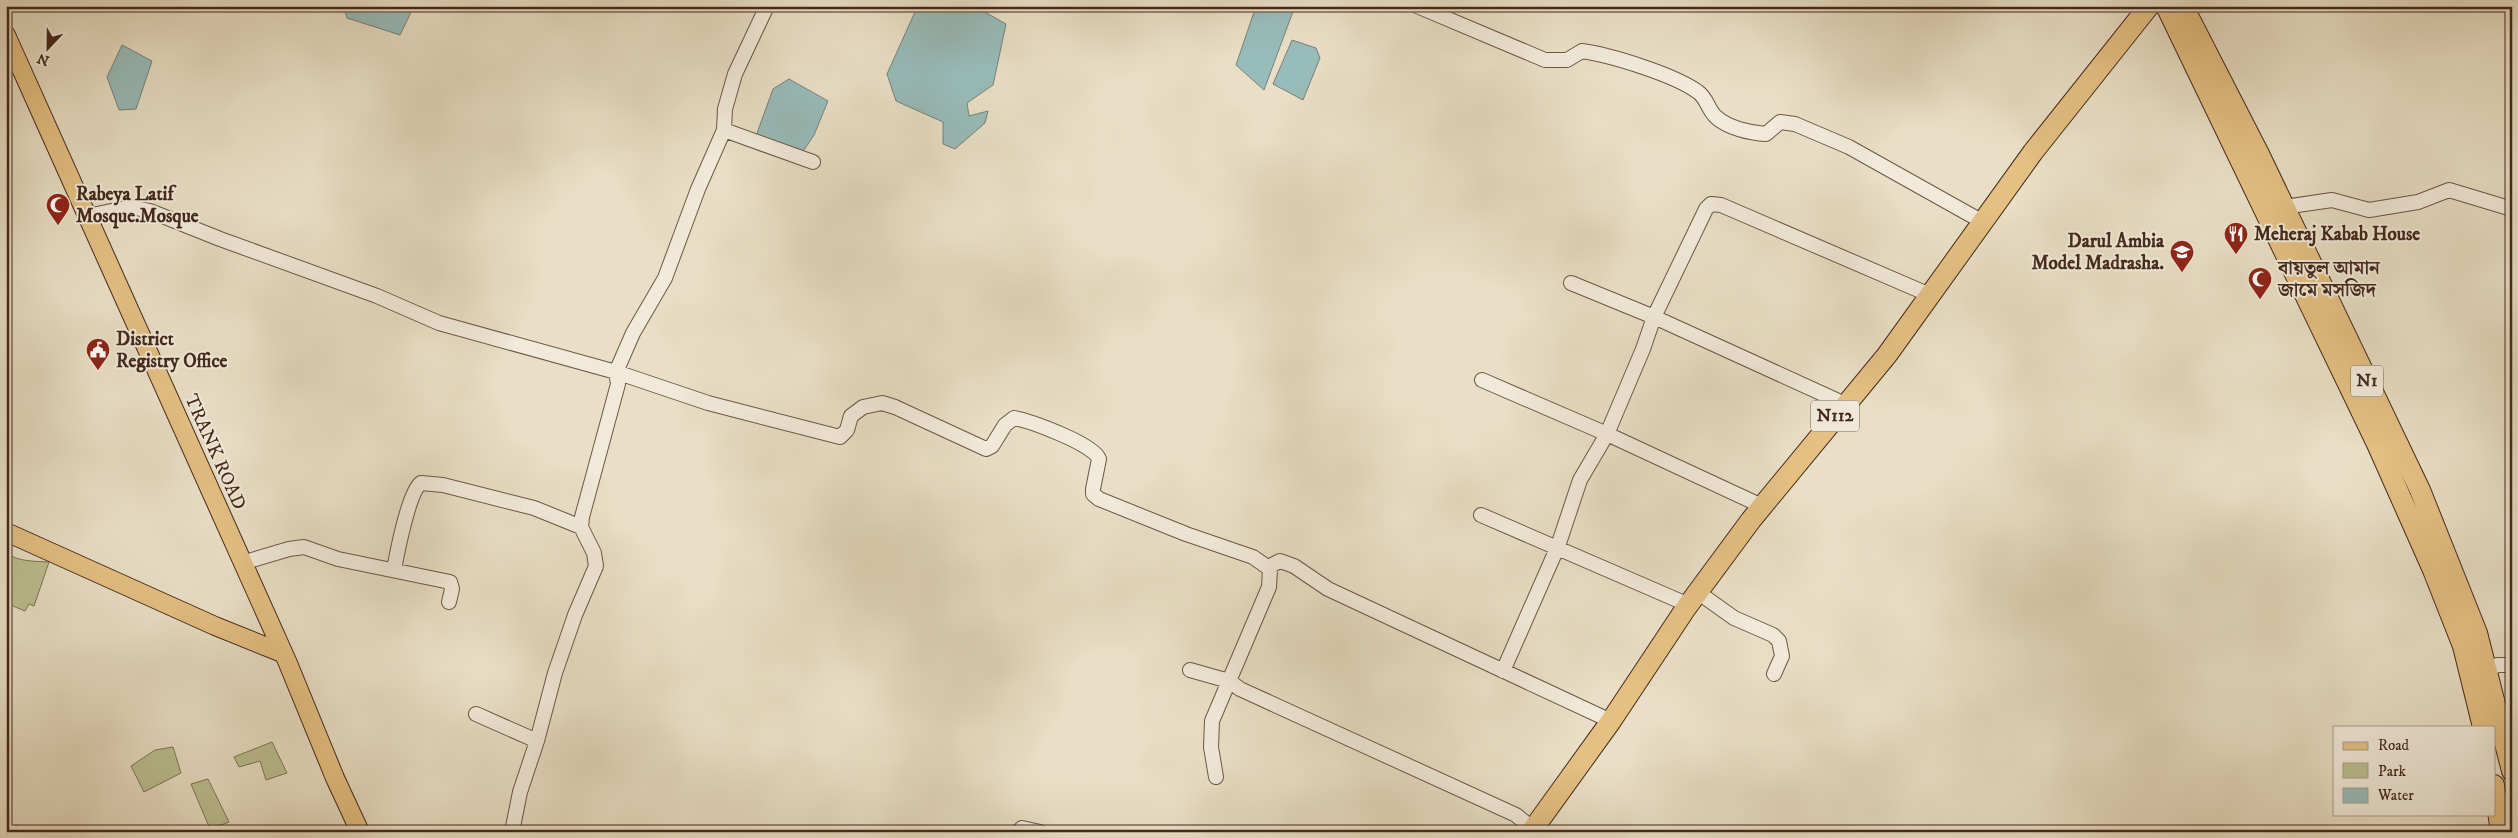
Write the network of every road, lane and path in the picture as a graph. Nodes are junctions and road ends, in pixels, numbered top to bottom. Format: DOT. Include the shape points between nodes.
graph roads {
  1 [pos="768,6"];
  2 [pos="1417,6"];
  3 [pos="2149,6"];
  4 [pos="2166,6"];
  5 [pos="2183,6"];
  6 [pos="8,44"];
  7 [pos="724,130"];
  8 [pos="813,162"];
  9 [pos="2284,207"];
  10 [pos="2512,209"];
  11 [pos="87,216"];
  12 [pos="1983,222"];
  13 [pos="1571,283"];
  14 [pos="1930,295"];
  15 [pos="1654,317"];
  16 [pos="616,372"];
  17 [pos="1482,380"];
  18 [pos="1845,404"];
  19 [pos="1607,434"];
  20 [pos="1762,506"];
  21 [pos="1480,514"];
  22 [pos="581,527"];
  23 [pos="6,532"];
  24 [pos="1558,546"];
  25 [pos="242,563"];
  26 [pos="1268,567"];
  27 [pos="394,570"];
  28 [pos="1693,600"];
  29 [pos="449,602"];
  30 [pos="282,653"];
  31 [pos="2510,667"];
  32 [pos="1190,670"];
  33 [pos="1503,671"];
  34 [pos="2487,672"];
  35 [pos="1774,674"];
  36 [pos="1229,681"];
  37 [pos="476,714"];
  38 [pos="1611,721"];
  39 [pos="2483,726"];
  40 [pos="537,741"];
  41 [pos="2512,771"];
  42 [pos="1216,777"];
  43 [pos="2496,798"];
  44 [pos="1532,830"];
  45 [pos="360,832"];
  46 [pos="512,832"];
  47 [pos="1018,832"];
  48 [pos="1040,832"];
  49 [pos="2501,832"];
  1 -- 7 [label="street" via="735,74 725,109"];
  2 -- 12 [label="street" via="1545,60 1567,60 1582,52 1663,75 1700,93 1715,116 1735,127 1766,134 1780,122 1796,124 1849,147"];
  3 -- 12 [label="highway, N112" via="2033,152"];
  4 -- 39 [label="highway, N1" via="2377,444 2433,570 2463,646"];
  5 -- 9 [label="highway, N1"];
  6 -- 11 [label="main road, TRANK ROAD"];
  7 -- 8 [label="street"];
  7 -- 16 [label="street" via="665,278 633,333"];
  9 -- 10 [label="street" via="2332,200 2369,210 2418,202 2449,190"];
  9 -- 34 [label="highway, N1" via="2420,490 2477,632"];
  11 -- 16 [label="street" via="131,207 150,211 377,296 439,323"];
  11 -- 25 [label="main road, TRANK ROAD"];
  12 -- 14 [label="highway, N112"];
  13 -- 15 [label="street"];
  14 -- 15 [label="street" via="1721,205 1711,204"];
  14 -- 18 [label="highway, N112" via="1887,355"];
  15 -- 18 [label="street"];
  15 -- 19 [label="street"];
  16 -- 22 [label="street" via="618,384 584,505"];
  16 -- 26 [label="street" via="708,403 840,437 848,430 851,416 863,407 882,403 986,449 992,446 1009,420 1024,419 1097,454 1099,459 1093,489 1099,498 1253,557"];
  17 -- 19 [label="street"];
  18 -- 20 [label="highway, N112"];
  19 -- 20 [label="street"];
  19 -- 24 [label="street" via="1580,480"];
  20 -- 28 [label="highway, N112"];
  21 -- 24 [label="street"];
  22 -- 27 [label="street" via="534,508 421,483 402,530"];
  22 -- 40 [label="street" via="594,553 596,566 555,673"];
  23 -- 30 [label="main road"];
  24 -- 28 [label="street" via="1682,602"];
  24 -- 33 [label="street"];
  25 -- 27 [label="street" via="304,547 338,559"];
  25 -- 30 [label="main road, TRANK ROAD"];
  26 -- 33 [label="street" via="1280,561 1294,566 1328,589"];
  26 -- 36 [label="street" via="1271,572 1268,587"];
  27 -- 29 [label="street" via="450,582"];
  28 -- 35 [label="street" via="1773,635 1779,641 1782,656"];
  28 -- 38 [label="highway, N112"];
  30 -- 45 [label="main road, TRANK ROAD"];
  31 -- 34 [label="street" via="2498,665"];
  32 -- 36 [label="street"];
  33 -- 38 [label="street"];
  34 -- 41 [label="highway, N1"];
  36 -- 42 [label="street" via="1212,721 1211,747"];
  36 -- 44 [label="street" via="1240,689 1516,815"];
  37 -- 40 [label="street"];
  38 -- 44 [label="highway, N112"];
  40 -- 46 [label="street" via="520,792"];
  43 -- 49 [label="highway"];
  47 -- 48 [label="street" via="1022,828"];
}
